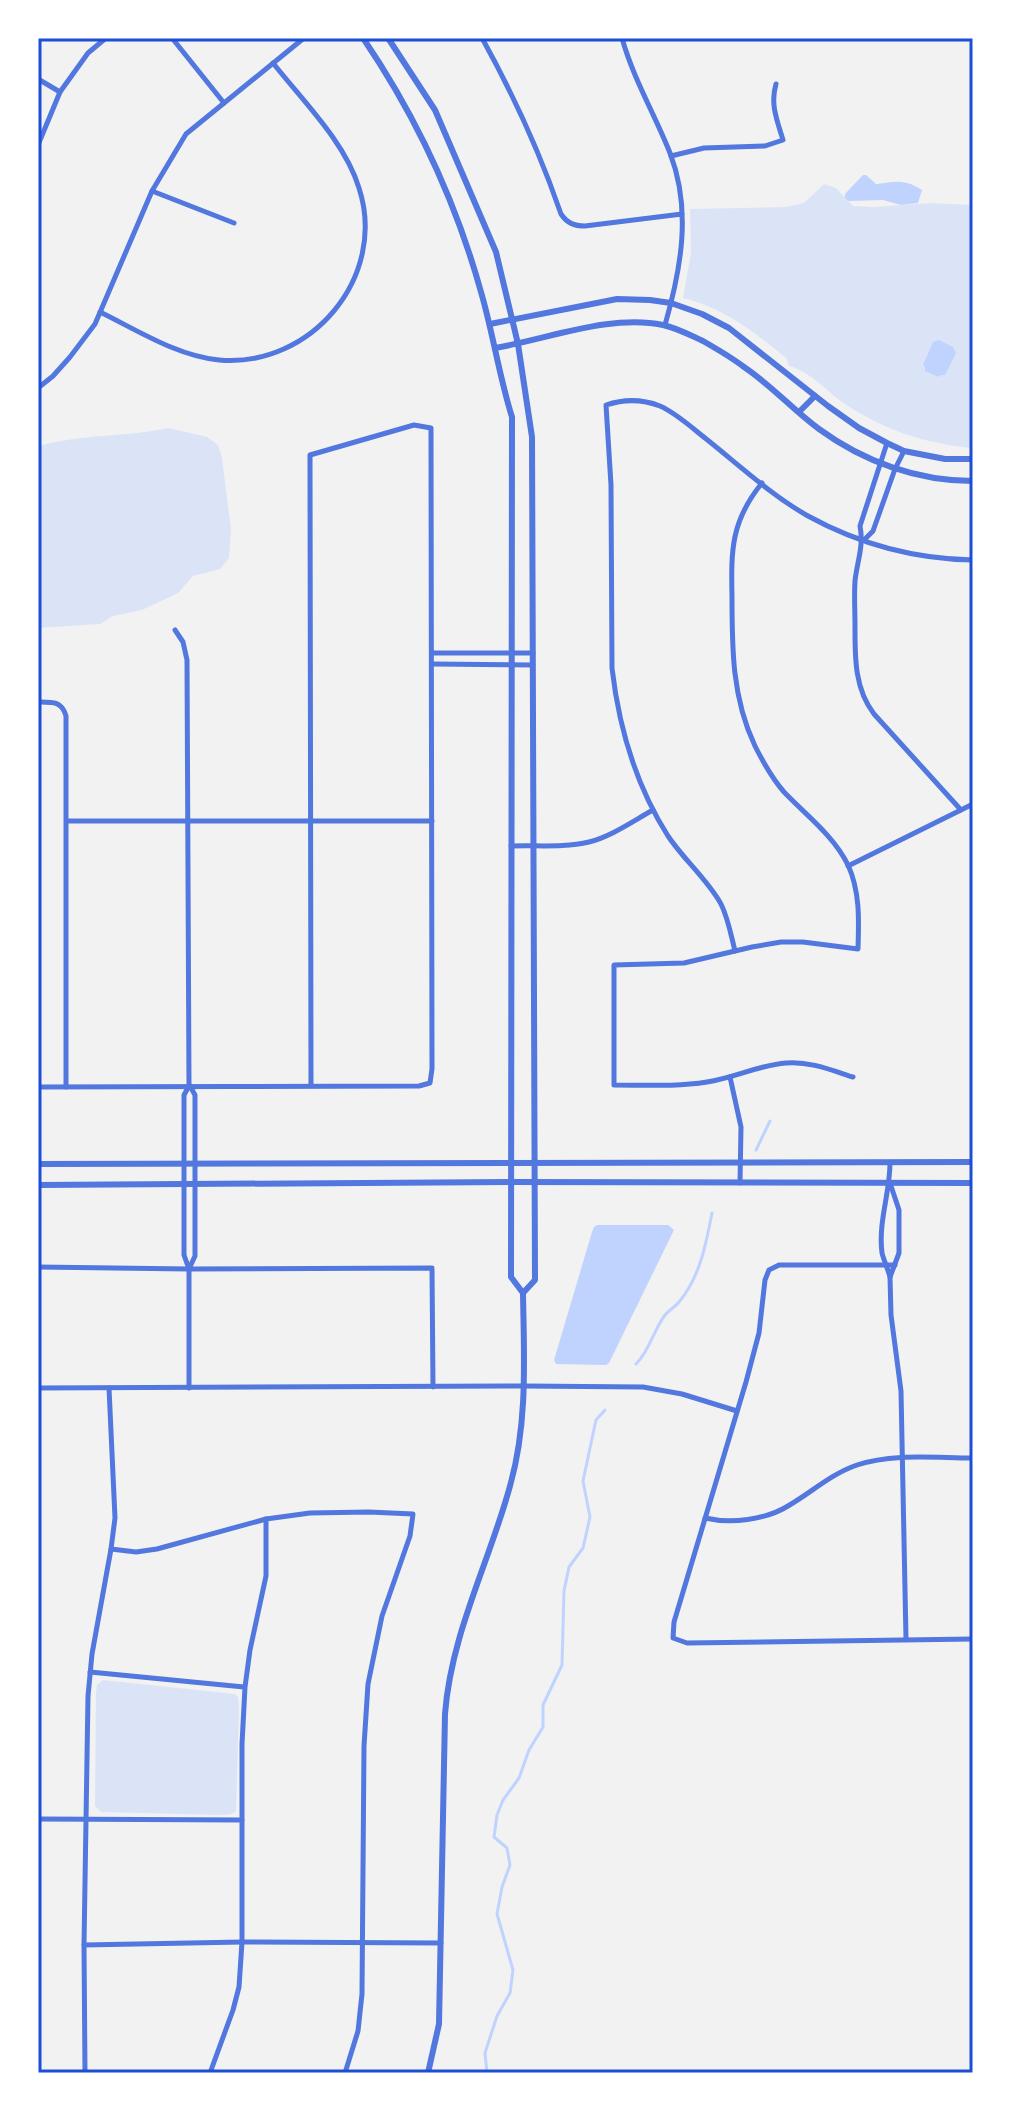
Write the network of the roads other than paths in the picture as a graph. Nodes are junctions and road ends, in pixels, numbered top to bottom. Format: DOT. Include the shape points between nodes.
graph roads {
  1 [pos="106,38"];
  2 [pos="172,38"];
  3 [pos="304,38"];
  4 [pos="363,38"];
  5 [pos="388,38"];
  6 [pos="482,38"];
  7 [pos="622,38"];
  8 [pos="273,63"];
  9 [pos="38,79"];
  10 [pos="776,84"];
  11 [pos="60,92"];
  12 [pos="224,103"];
  13 [pos="38,145"];
  14 [pos="671,156"];
  15 [pos="152,191"];
  16 [pos="682,214"];
  17 [pos="234,223"];
  18 [pos="671,303"];
  19 [pos="100,312"];
  20 [pos="513,320"];
  21 [pos="490,324"];
  22 [pos="665,325"];
  23 [pos="518,344"];
  24 [pos="495,348"];
  25 [pos="38,388"];
  26 [pos="815,396"];
  27 [pos="799,412"];
  28 [pos="887,443"];
  29 [pos="904,451"];
  30 [pos="973,459"];
  31 [pos="880,464"];
  32 [pos="895,469"];
  33 [pos="973,481"];
  34 [pos="762,483"];
  35 [pos="863,541"];
  36 [pos="973,560"];
  37 [pos="175,630"];
  38 [pos="432,653"];
  39 [pos="512,653"];
  40 [pos="533,653"];
  41 [pos="432,664"];
  42 [pos="512,665"];
  43 [pos="533,665"];
  44 [pos="38,702"];
  45 [pos="973,804"];
  46 [pos="653,810"];
  47 [pos="961,810"];
  48 [pos="188,820"];
  49 [pos="67,821"];
  50 [pos="311,821"];
  51 [pos="432,821"];
  52 [pos="534,845"];
  53 [pos="511,846"];
  54 [pos="848,866"];
  55 [pos="735,951"];
  56 [pos="730,1077"];
  57 [pos="853,1077"];
  58 [pos="189,1086"];
  59 [pos="311,1086"];
  60 [pos="38,1087"];
  61 [pos="66,1087"];
  62 [pos="973,1162"];
  63 [pos="510,1163"];
  64 [pos="534,1163"];
  65 [pos="741,1163"];
  66 [pos="890,1163"];
  67 [pos="38,1164"];
  68 [pos="184,1164"];
  69 [pos="195,1164"];
  70 [pos="510,1182"];
  71 [pos="535,1182"];
  72 [pos="740,1183"];
  73 [pos="890,1183"];
  74 [pos="973,1183"];
  75 [pos="184,1184"];
  76 [pos="195,1184"];
  77 [pos="38,1185"];
  78 [pos="886,1264"];
  79 [pos="895,1265"];
  80 [pos="38,1267"];
  81 [pos="189,1269"];
  82 [pos="890,1277"];
  83 [pos="523,1293"];
  84 [pos="524,1386"];
  85 [pos="433,1387"];
  86 [pos="38,1388"];
  87 [pos="109,1388"];
  88 [pos="189,1388"];
  89 [pos="737,1411"];
  90 [pos="973,1458"];
  91 [pos="902,1459"];
  92 [pos="705,1518"];
  93 [pos="266,1519"];
  94 [pos="111,1549"];
  95 [pos="973,1639"];
  96 [pos="906,1640"];
  97 [pos="90,1672"];
  98 [pos="245,1687"];
  99 [pos="38,1819"];
  100 [pos="86,1819"];
  101 [pos="242,1820"];
  102 [pos="242,1942"];
  103 [pos="364,1943"];
  104 [pos="442,1943"];
  105 [pos="84,1945"];
  106 [pos="85,2073"];
  107 [pos="210,2073"];
  108 [pos="345,2073"];
  109 [pos="428,2073"];
  1 -- 11 [label="street"];
  2 -- 12 [label="street"];
  3 -- 8 [label="street"];
  4 -- 21 [label="street" via="437,168 460,223"];
  5 -- 20 [label="street" via="435,110 496,252"];
  6 -- 16 [label="street" via="565,220 578,226"];
  7 -- 14 [label="street"];
  8 -- 12 [label="street"];
  8 -- 19 [label="street" via="337,143 360,190 366,228 362,257 340,305 293,345 243,360 187,353"];
  9 -- 11 [label="street"];
  10 -- 14 [label="street" via="773,109 783,140"];
  11 -- 13 [label="street"];
  12 -- 15 [label="street" via="186,134"];
  14 -- 16 [label="street"];
  15 -- 17 [label="street"];
  15 -- 19 [label="street"];
  16 -- 18 [label="street" via="682,248"];
  18 -- 20 [label="street" via="617,299"];
  18 -- 22 [label="street"];
  18 -- 26 [label="street" via="729,328"];
  19 -- 25 [label="street" via="70,357"];
  20 -- 21 [label="street"];
  20 -- 23 [label="street"];
  21 -- 24 [label="street"];
  22 -- 23 [label="street" via="603,325"];
  22 -- 27 [label="street" via="746,367"];
  23 -- 24 [label="street"];
  23 -- 40 [label="street" via="532,437"];
  24 -- 39 [label="street" via="512,417"];
  26 -- 27 [label="street"];
  26 -- 28 [label="street"];
  27 -- 31 [label="street"];
  28 -- 29 [label="street"];
  28 -- 31 [label="street"];
  29 -- 30 [label="street"];
  29 -- 32 [label="street"];
  31 -- 32 [label="street"];
  31 -- 35 [label="street" via="860,526"];
  32 -- 33 [label="street"];
  32 -- 35 [label="street" via="873,531"];
  34 -- 35 [label="street" via="807,515"];
  34 -- 46 [label="street" via="663,408 633,400 606,405 614,683 631,762"];
  34 -- 54 [label="street" via="741,515 732,546 733,658 740,703 769,771"];
  35 -- 36 [label="street"];
  35 -- 47 [label="street" via="855,587 855,657 862,693 879,721"];
  37 -- 48 [label="street" via="187,660"];
  38 -- 39 [label="street"];
  38 -- 41 [label="street"];
  38 -- 50 [label="street" via="431,428 414,425 310,455"];
  39 -- 40 [label="street"];
  39 -- 42 [label="street"];
  40 -- 43 [label="street"];
  41 -- 42 [label="street"];
  41 -- 51 [label="street"];
  42 -- 43 [label="street"];
  42 -- 53 [label="street"];
  43 -- 52 [label="street"];
  44 -- 49 [label="street" via="59,703 66,716"];
  45 -- 47 [label="street"];
  46 -- 52 [label="street" via="587,842"];
  46 -- 55 [label="street" via="717,898"];
  47 -- 54 [label="street"];
  48 -- 49 [label="street"];
  48 -- 50 [label="street"];
  48 -- 58 [label="street"];
  49 -- 61 [label="street"];
  50 -- 51 [label="street"];
  50 -- 59 [label="street"];
  51 -- 59 [label="street" via="430,1083"];
  52 -- 53 [label="street"];
  52 -- 64 [label="street"];
  53 -- 63 [label="street"];
  54 -- 55 [label="street" via="858,904 858,949 781,942"];
  55 -- 56 [label="street" via="684,963 614,965 614,1085"];
  56 -- 57 [label="street" via="790,1063"];
  56 -- 65 [label="street" via="741,1127"];
  58 -- 59 [label="street"];
  58 -- 61 [label="street"];
  58 -- 68 [label="street" via="184,1095"];
  58 -- 69 [label="street" via="195,1095"];
  60 -- 61 [label="street"];
  62 -- 66 [label="street"];
  63 -- 64 [label="street"];
  63 -- 69 [label="street"];
  63 -- 70 [label="street"];
  64 -- 65 [label="street"];
  64 -- 71 [label="street"];
  65 -- 66 [label="street"];
  65 -- 72 [label="street"];
  66 -- 73 [label="street"];
  67 -- 68 [label="street"];
  68 -- 69 [label="street"];
  68 -- 75 [label="street"];
  69 -- 76 [label="street"];
  70 -- 71 [label="street"];
  70 -- 76 [label="street"];
  70 -- 83 [label="street" via="511,1277"];
  71 -- 72 [label="street"];
  71 -- 83 [label="street" via="535,1280"];
  72 -- 73 [label="street"];
  73 -- 74 [label="street"];
  73 -- 78 [label="street" via="883,1212"];
  73 -- 79 [label="street" via="899,1210"];
  75 -- 76 [label="street"];
  75 -- 77 [label="street"];
  75 -- 81 [label="street" via="184,1255"];
  76 -- 81 [label="street" via="195,1256"];
  78 -- 79 [label="street"];
  78 -- 82 [label="street"];
  78 -- 89 [label="street" via="779,1265 769,1270 759,1333"];
  79 -- 82 [label="street"];
  80 -- 81 [label="street"];
  81 -- 85 [label="street" via="432,1268"];
  81 -- 88 [label="street"];
  82 -- 91 [label="street"];
  83 -- 84 [label="street"];
  84 -- 85 [label="street"];
  84 -- 89 [label="street" via="643,1387"];
  84 -- 104 [label="street" via="520,1447 510,1487 447,1683"];
  85 -- 88 [label="street"];
  86 -- 87 [label="street"];
  87 -- 88 [label="street"];
  87 -- 94 [label="street" via="115,1494"];
  89 -- 92 [label="street"];
  90 -- 91 [label="street"];
  91 -- 92 [label="street" via="870,1461 841,1471 772,1513 732,1521"];
  91 -- 96 [label="street"];
  92 -- 96 [label="street" via="673,1638 687,1643"];
  93 -- 94 [label="street" via="157,1549"];
  93 -- 98 [label="street" via="266,1576"];
  93 -- 103 [label="street" via="310,1513 413,1514 368,1684"];
  94 -- 97 [label="street"];
  95 -- 96 [label="street"];
  97 -- 98 [label="street"];
  97 -- 100 [label="street"];
  98 -- 101 [label="street"];
  99 -- 100 [label="street"];
  100 -- 101 [label="street"];
  100 -- 105 [label="street"];
  101 -- 102 [label="street"];
  102 -- 103 [label="street"];
  102 -- 105 [label="street"];
  102 -- 107 [label="street" via="239,1987"];
  103 -- 104 [label="street"];
  103 -- 108 [label="street" via="361,2013"];
  104 -- 109 [label="street" via="439,2024"];
  105 -- 106 [label="street"];
}
